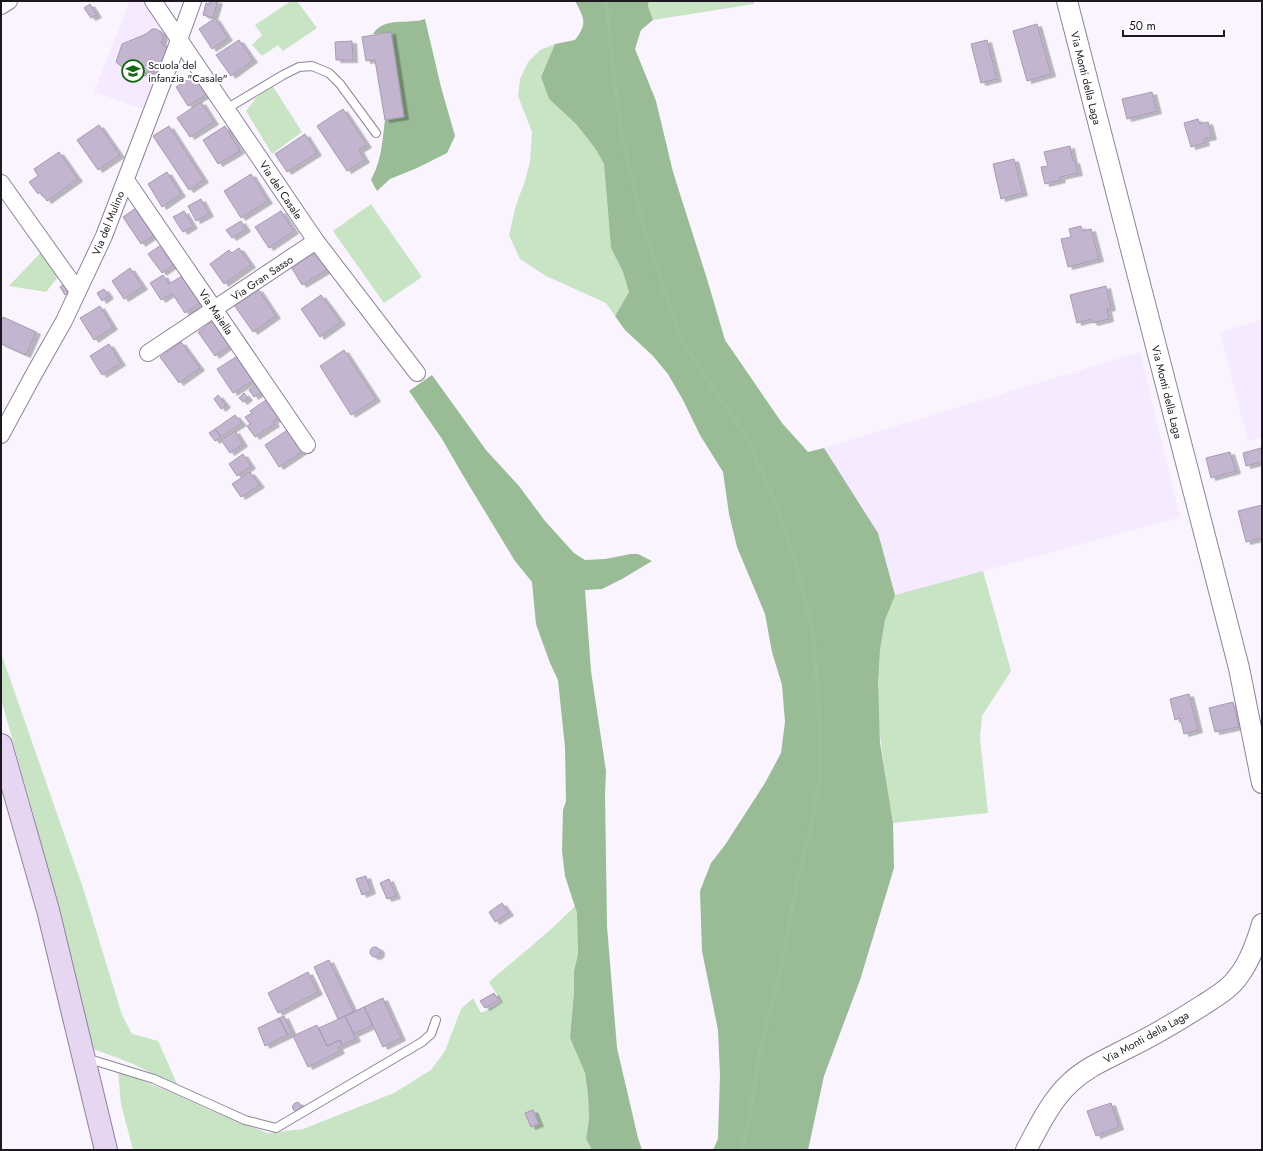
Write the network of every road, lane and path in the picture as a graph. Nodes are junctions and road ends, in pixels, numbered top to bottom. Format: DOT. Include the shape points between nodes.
graph roads {
  1 [pos="9,1"];
  2 [pos="153,1"];
  3 [pos="193,1"];
  4 [pos="1066,1"];
  5 [pos="1,6"];
  6 [pos="179,40"];
  7 [pos="226,109"];
  8 [pos="376,133"];
  9 [pos="126,180"];
  10 [pos="1,183"];
  11 [pos="316,241"];
  12 [pos="78,291"];
  13 [pos="214,310"];
  14 [pos="148,354"];
  15 [pos="417,373"];
  16 [pos="1,435"];
  17 [pos="307,445"];
  18 [pos="1,745"];
  19 [pos="1262,783"];
  20 [pos="1262,924"];
  21 [pos="436,1020"];
  22 [pos="83,1057"];
  23 [pos="106,1150"];
  24 [pos="1026,1150"];
  1 -- 5 [label="street"];
  2 -- 6 [label="street, Via del Casale"];
  3 -- 6 [label="street, Via del Mulino"];
  4 -- 19 [label="street, Via Monti della Laga" via="1239,668"];
  6 -- 7 [label="street, Via del Casale"];
  6 -- 9 [label="street, Via del Mulino"];
  7 -- 8 [label="lane" via="288,72 299,67 312,66 329,73 340,84"];
  7 -- 11 [label="street, Via del Casale"];
  9 -- 12 [label="street, Via del Mulino" via="104,236"];
  9 -- 13 [label="street, Via Maiella"];
  10 -- 12 [label="street"];
  11 -- 13 [label="street, Via Gran Sasso"];
  11 -- 15 [label="street, Via del Casale"];
  12 -- 16 [label="street, Via del Mulino" via="64,322"];
  13 -- 14 [label="street, Via Gran Sasso"];
  13 -- 17 [label="street, Via Maiella"];
  18 -- 22 [label="main road" via="48,910"];
  20 -- 24 [label="street, Via Monti della Laga" via="1250,957 1232,984 1178,1021 1093,1066 1074,1079 1054,1102"];
  21 -- 22 [label="lane" via="431,1034 422,1042 276,1128 245,1120 154,1079"];
  22 -- 23 [label="main road"];
}
